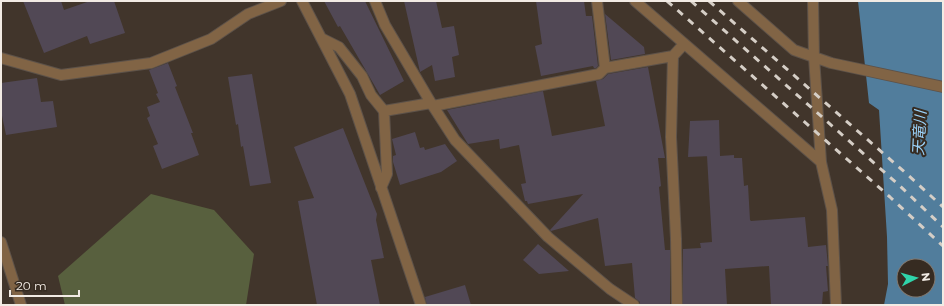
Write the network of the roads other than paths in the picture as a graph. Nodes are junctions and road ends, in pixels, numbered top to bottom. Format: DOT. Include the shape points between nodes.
graph roads {
  1 [pos="281,1"];
  2 [pos="302,1"];
  3 [pos="375,1"];
  4 [pos="597,1"];
  5 [pos="635,1"];
  6 [pos="738,1"];
  7 [pos="813,1"];
  8 [pos="321,38"];
  9 [pos="684,44"];
  10 [pos="673,56"];
  11 [pos="814,57"];
  12 [pos="1,58"];
  13 [pos="605,68"];
  14 [pos="943,87"];
  15 [pos="432,104"];
  16 [pos="384,111"];
  17 [pos="821,162"];
  18 [pos="381,188"];
  19 [pos="1,242"];
  20 [pos="21,305"];
  21 [pos="420,305"];
  22 [pos="634,305"];
  23 [pos="677,305"];
  24 [pos="836,305"];
  1 -- 12 [label="street" via="248,14 211,39 151,63 61,75"];
  2 -- 8 [label="street"];
  3 -- 15 [label="street" via="385,25"];
  4 -- 13 [label="street"];
  5 -- 9 [label="street"];
  6 -- 11 [label="street" via="794,50"];
  7 -- 11 [label="street"];
  8 -- 16 [label="street" via="339,46"];
  8 -- 18 [label="street" via="350,94"];
  9 -- 10 [label="street"];
  9 -- 17 [label="street"];
  10 -- 13 [label="street"];
  10 -- 23 [label="street" via="671,137"];
  11 -- 14 [label="street"];
  11 -- 17 [label="street"];
  13 -- 15 [label="street" via="599,74"];
  15 -- 16 [label="street"];
  15 -- 22 [label="street" via="455,140 548,237 610,289"];
  16 -- 18 [label="street" via="387,174"];
  17 -- 24 [label="street" via="832,210"];
  18 -- 21 [label="street"];
  19 -- 20 [label="street"];
}
